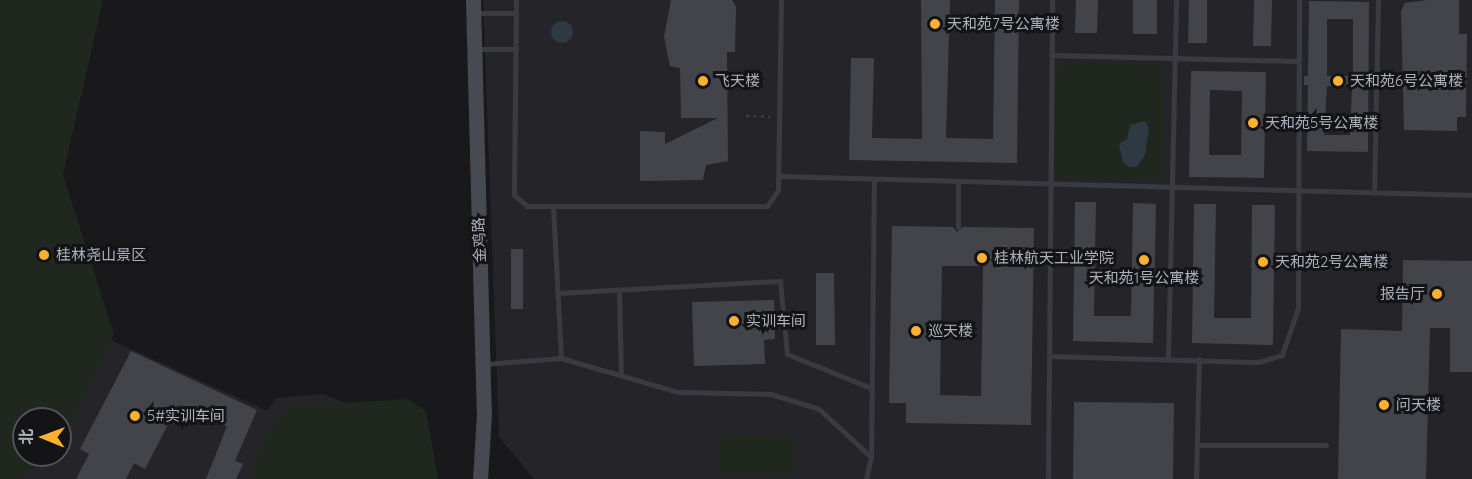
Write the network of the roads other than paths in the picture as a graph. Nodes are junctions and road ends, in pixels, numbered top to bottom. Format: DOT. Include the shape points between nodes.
graph roads {
  1 [pos="516,0"];
  2 [pos="781,0"];
  3 [pos="1052,0"];
  4 [pos="1176,0"];
  5 [pos="1299,0"];
  6 [pos="1378,0"];
  7 [pos="473,6"];
  8 [pos="516,13"];
  9 [pos="516,31"];
  10 [pos="524,31"];
  11 [pos="474,49"];
  12 [pos="516,49"];
  13 [pos="1051,55"];
  14 [pos="1174,57"];
  15 [pos="1298,61"];
  16 [pos="778,176"];
  17 [pos="874,179"];
  18 [pos="958,184"];
  19 [pos="1048,186"];
  20 [pos="1172,188"];
  21 [pos="1299,191"];
  22 [pos="1374,193"];
  23 [pos="1472,195"];
  24 [pos="554,206"];
  25 [pos="958,227"];
  26 [pos="619,290"];
  27 [pos="558,293"];
  28 [pos="1052,356"];
  29 [pos="561,358"];
  30 [pos="1168,358"];
  31 [pos="1199,359"];
  32 [pos="483,364"];
  33 [pos="621,375"];
  34 [pos="872,388"];
  35 [pos="1326,445"];
  36 [pos="1197,446"];
  37 [pos="871,457"];
  38 [pos="480,479"];
  39 [pos="866,479"];
  40 [pos="1048,479"];
  41 [pos="1196,479"];
  1 -- 8 [label="lane"];
  2 -- 16 [label="lane"];
  3 -- 13 [label="lane"];
  4 -- 14 [label="lane"];
  5 -- 15 [label="lane"];
  6 -- 22 [label="lane"];
  7 -- 8 [label="lane"];
  7 -- 11 [label="main road, 金鸡路"];
  8 -- 9 [label="lane"];
  9 -- 10 [label="lane"];
  9 -- 12 [label="lane"];
  11 -- 12 [label="lane"];
  11 -- 32 [label="main road, 金鸡路"];
  12 -- 24 [label="lane" via="514,195 523,205"];
  13 -- 14 [label="lane"];
  13 -- 19 [label="lane"];
  14 -- 15 [label="lane"];
  14 -- 20 [label="lane"];
  15 -- 21 [label="lane"];
  16 -- 17 [label="lane"];
  16 -- 24 [label="lane" via="778,190 767,206"];
  17 -- 18 [label="lane"];
  17 -- 34 [label="lane"];
  18 -- 19 [label="lane"];
  18 -- 25 [label="lane"];
  19 -- 20 [label="lane"];
  19 -- 28 [label="lane"];
  20 -- 21 [label="lane"];
  20 -- 30 [label="lane"];
  21 -- 22 [label="lane"];
  21 -- 31 [label="lane" via="1298,308 1282,355 1268,361"];
  22 -- 23 [label="lane"];
  24 -- 27 [label="lane"];
  26 -- 27 [label="lane"];
  26 -- 33 [label="lane"];
  26 -- 34 [label="lane" via="780,281 788,354"];
  27 -- 29 [label="lane"];
  28 -- 30 [label="lane"];
  28 -- 40 [label="lane"];
  29 -- 32 [label="lane"];
  29 -- 33 [label="lane"];
  30 -- 31 [label="lane"];
  31 -- 36 [label="lane"];
  32 -- 38 [label="main road, 金鸡路"];
  33 -- 37 [label="lane" via="678,392 762,393 810,405"];
  34 -- 37 [label="lane"];
  35 -- 36 [label="lane"];
  36 -- 41 [label="lane"];
  37 -- 39 [label="lane"];
}
